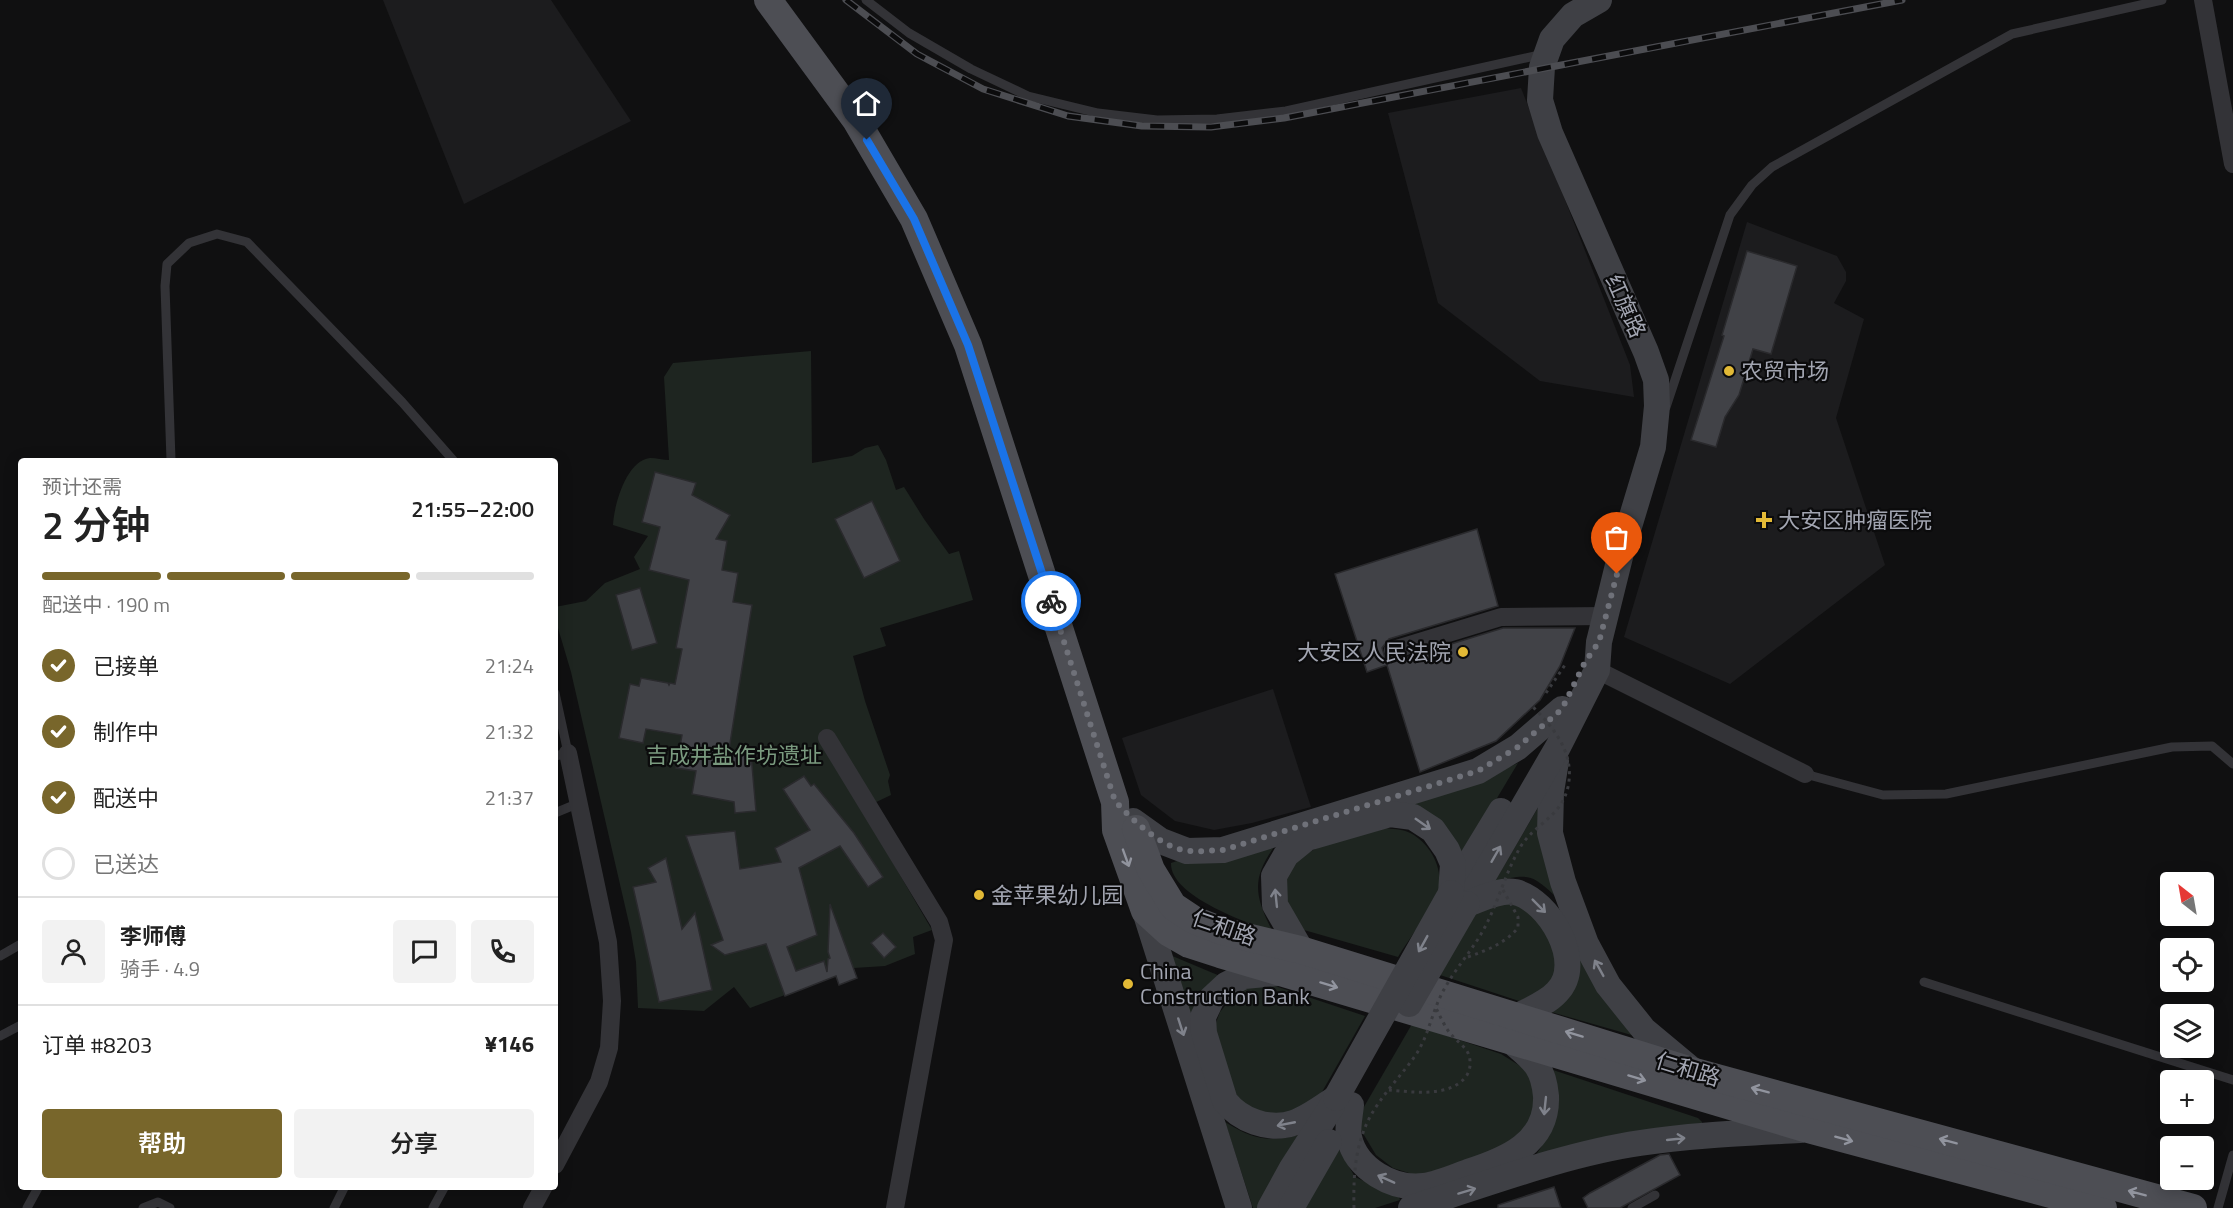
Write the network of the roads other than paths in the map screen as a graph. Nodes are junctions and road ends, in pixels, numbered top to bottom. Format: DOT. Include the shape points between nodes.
graph roads {
  1 [pos="768,0"];
  2 [pos="866,0"];
  3 [pos="1599,0"];
  4 [pos="2162,0"];
  5 [pos="2203,0"];
  6 [pos="1547,54"];
  7 [pos="2233,164"];
  8 [pos="1653,447"];
  9 [pos="171,458"];
  10 [pos="451,458"];
  11 [pos="1607,616"];
  12 [pos="1599,642"];
  13 [pos="1393,650"];
  14 [pos="1597,670"];
  15 [pos="1562,709"];
  16 [pos="558,724"];
  17 [pos="827,738"];
  18 [pos="1558,747"];
  19 [pos="561,754"];
  20 [pos="2233,764"];
  21 [pos="1805,774"];
  22 [pos="579,803"];
  23 [pos="1124,811"];
  24 [pos="558,812"];
  25 [pos="1459,899"];
  26 [pos="1145,911"];
  27 [pos="18,946"];
  28 [pos="0,956"];
  29 [pos="1295,961"];
  30 [pos="1924,982"];
  31 [pos="18,1027"];
  32 [pos="1514,1028"];
  33 [pos="0,1036"];
  34 [pos="1695,1072"];
  35 [pos="2233,1080"];
  36 [pos="1344,1102"];
  37 [pos="1808,1129"];
  38 [pos="2233,1155"];
  39 [pos="558,1159"];
  40 [pos="37,1190"];
  41 [pos="343,1190"];
  42 [pos="443,1190"];
  43 [pos="542,1190"];
  44 [pos="1655,1195"];
  45 [pos="27,1208"];
  46 [pos="143,1208"];
  47 [pos="170,1208"];
  48 [pos="334,1208"];
  49 [pos="432,1208"];
  50 [pos="532,1208"];
  51 [pos="895,1208"];
  52 [pos="1239,1208"];
  53 [pos="1270,1208"];
  54 [pos="1291,1208"];
  55 [pos="1411,1208"];
  56 [pos="1632,1208"];
  57 [pos="2103,1208"];
  58 [pos="2193,1208"];
  59 [pos="2218,1208"];
  1 -- 23 [label="main road" via="856,120 914,219 968,345"];
  2 -- 6 [label="lane" via="909,33 1028,96 1157,120 1217,119 1286,111"];
  3 -- 6 [label="main road, 红旗路" via="1573,15 1552,39"];
  4 -- 8 [label="lane" via="2012,34 1765,173 1730,215"];
  5 -- 7 [label="street"];
  6 -- 8 [label="main road, 红旗路" via="1540,100 1550,133 1656,380"];
  8 -- 11 [label="main road, 红旗路"];
  9 -- 10 [label="lane" via="167,264 189,243 217,234 247,242"];
  11 -- 12 [label="main road, 红旗路"];
  11 -- 13 [label="street" via="1501,617"];
  12 -- 14 [label="main road"];
  12 -- 15 [label="main road"];
  14 -- 18 [label="main road"];
  14 -- 21 [label="street"];
  15 -- 23 [label="main road" via="1518,747 1478,771 1223,850 1187,851 1161,841"];
  15 -- 25 [label="main road"];
  16 -- 19 [label="lane"];
  17 -- 51 [label="street" via="939,922 944,940"];
  25 -- 18 [label="main road, one-way"];
  34 -- 18 [label="main road, one-way" via="1644,1030 1608,985 1586,944 1550,833"];
  19 -- 22 [label="street"];
  20 -- 21 [label="lane" via="2212,746 2172,747 1946,794 1914,795 1883,795"];
  22 -- 24 [label="lane"];
  22 -- 39 [label="street" via="608,942 612,1001 609,1048 599,1082"];
  23 -- 26 [label="main road, 仁和路, one-way" via="1116,830"];
  23 -- 29 [label="main road, 仁和路" via="1151,870 1173,906 1194,920"];
  29 -- 25 [label="main road, one-way" via="1275,904 1274,876 1286,855 1307,838 1390,814 1413,817 1432,830 1447,850"];
  25 -- 32 [label="main road, one-way" via="1513,891 1530,897 1543,908 1564,944 1568,962 1559,991"];
  25 -- 36 [label="main road, bridge"];
  26 -- 29 [label="main road, 仁和路" via="1189,944"];
  26 -- 52 [label="main road, one-way"];
  27 -- 28 [label="lane"];
  29 -- 32 [label="main road, 仁和路"];
  36 -- 29 [label="main road, one-way" via="1284,1127 1247,1120 1226,1101 1204,1033 1203,1017 1212,998 1244,976"];
  30 -- 35 [label="lane"];
  31 -- 33 [label="lane"];
  34 -- 32 [label="main road, 仁和路, one-way"];
  32 -- 36 [label="main road, one-way" via="1543,1076 1546,1106 1537,1133 1527,1145 1486,1167 1424,1186 1388,1181 1374,1173 1354,1150"];
  32 -- 37 [label="main road, 仁和路, one-way"];
  58 -- 34 [label="main road, 仁和路, one-way"];
  36 -- 53 [label="main road" via="1292,1168"];
  36 -- 54 [label="main road"];
  55 -- 37 [label="main road, one-way" via="1576,1157 1639,1143"];
  37 -- 57 [label="main road, 仁和路, one-way"];
  38 -- 59 [label="lane"];
  40 -- 45 [label="lane"];
  41 -- 48 [label="lane"];
  42 -- 49 [label="lane"];
  43 -- 50 [label="street"];
  44 -- 56 [label="lane"];
  46 -- 47 [label="lane" via="158,1202"];
}
